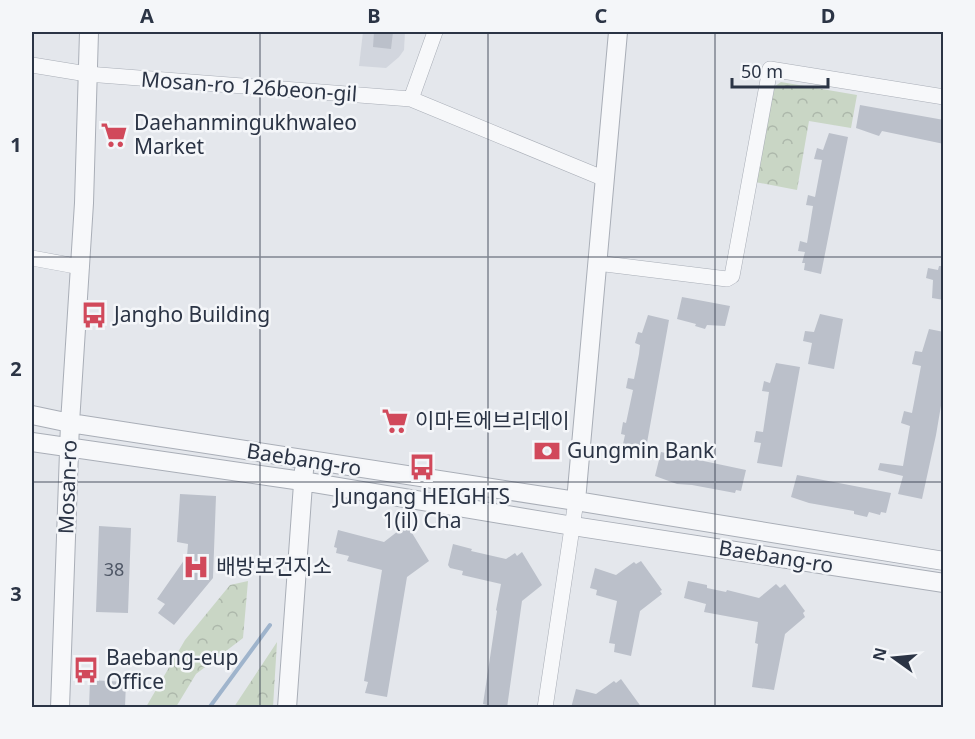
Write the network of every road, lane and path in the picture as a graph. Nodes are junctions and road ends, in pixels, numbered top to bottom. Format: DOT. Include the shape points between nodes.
graph roads {
  1 [pos="89,32"];
  2 [pos="435,32"];
  3 [pos="618,32"];
  4 [pos="32,65"];
  5 [pos="87,74"];
  6 [pos="944,98"];
  7 [pos="411,99"];
  8 [pos="605,179"];
  9 [pos="32,258"];
  10 [pos="597,262"];
  11 [pos="81,267"];
  12 [pos="32,415"];
  13 [pos="70,423"];
  14 [pos="32,442"];
  15 [pos="69,449"];
  16 [pos="306,460"];
  17 [pos="302,481"];
  18 [pos="576,501"];
  19 [pos="573,526"];
  20 [pos="944,561"];
  21 [pos="944,583"];
  22 [pos="60,708"];
  23 [pos="287,708"];
  24 [pos="545,708"];
  1 -- 5 [label="street, Mosan-ro"];
  2 -- 7 [label="street"];
  3 -- 8 [label="street"];
  4 -- 5 [label="street, Mosan-ro 126beon-gil"];
  5 -- 7 [label="street, Mosan-ro 126beon-gil"];
  5 -- 11 [label="street, Mosan-ro"];
  6 -- 10 [label="street" via="770,69 732,276 727,279"];
  7 -- 8 [label="street, Mosan-ro 126beon-gil"];
  8 -- 10 [label="street"];
  9 -- 11 [label="street"];
  10 -- 18 [label="street"];
  11 -- 13 [label="street, Mosan-ro"];
  12 -- 13 [label="street, Baebang-ro"];
  13 -- 15 [label="street, Mosan-ro"];
  13 -- 16 [label="street, Baebang-ro"];
  14 -- 15 [label="street, Baebang-ro"];
  15 -- 17 [label="street, Baebang-ro"];
  15 -- 22 [label="street, Mosan-ro"];
  16 -- 17 [label="street"];
  16 -- 18 [label="street, Baebang-ro"];
  17 -- 19 [label="street, Baebang-ro"];
  17 -- 23 [label="street"];
  18 -- 19 [label="street"];
  18 -- 20 [label="street, Baebang-ro"];
  19 -- 21 [label="street, Baebang-ro"];
  19 -- 24 [label="street"];
}
